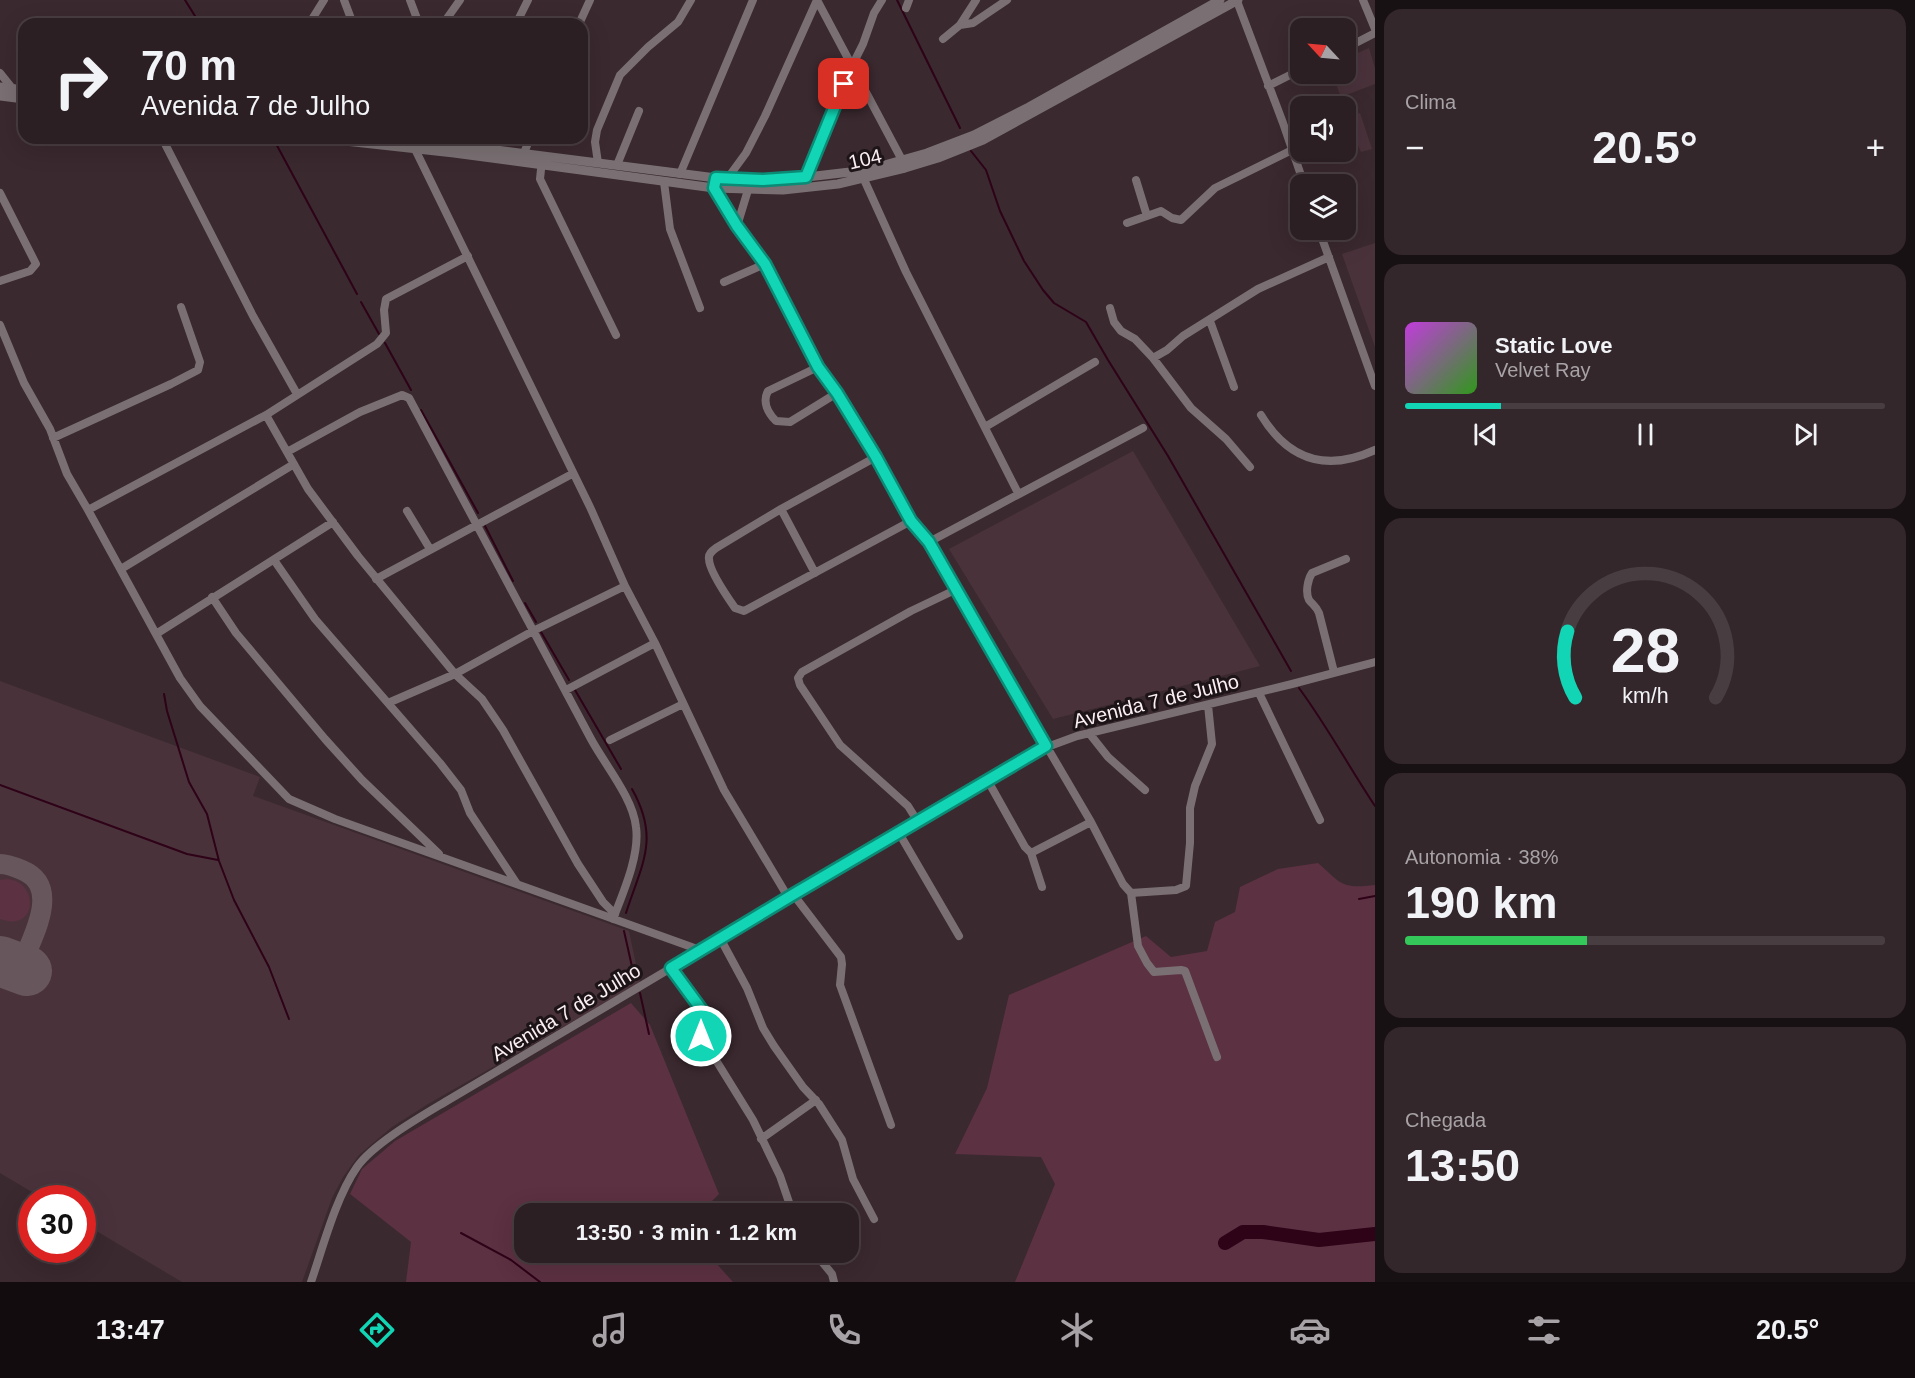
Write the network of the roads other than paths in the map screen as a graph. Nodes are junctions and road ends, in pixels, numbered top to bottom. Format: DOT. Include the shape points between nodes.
graph roads {
  1 [pos="324,0"];
  2 [pos="344,0"];
  3 [pos="410,0"];
  4 [pos="460,0"];
  5 [pos="528,0"];
  6 [pos="590,0"];
  7 [pos="691,0"];
  8 [pos="753,0"];
  9 [pos="817,0"];
  10 [pos="882,0"];
  11 [pos="976,0"];
  12 [pos="1007,0"];
  13 [pos="1220,0"];
  14 [pos="1237,0"];
  15 [pos="1363,0"];
  16 [pos="313,18"];
  17 [pos="351,18"];
  18 [pos="417,18"];
  19 [pos="447,18"];
  20 [pos="519,18"];
  21 [pos="582,18"];
  22 [pos="960,25"];
  23 [pos="1375,29"];
  24 [pos="1375,33"];
  25 [pos="943,39"];
  26 [pos="1356,43"];
  27 [pos="852,66"];
  28 [pos="0,73"];
  29 [pos="1290,75"];
  30 [pos="1268,86"];
  31 [pos="0,87"];
  32 [pos="12,88"];
  33 [pos="18,89"];
  34 [pos="0,96"];
  35 [pos="18,98"];
  36 [pos="639,111"];
  37 [pos="1019,116"];
  38 [pos="970,142"];
  39 [pos="165,144"];
  40 [pos="371,144"];
  41 [pos="411,144"];
  42 [pos="487,144"];
  43 [pos="528,144"];
  44 [pos="1290,145"];
  45 [pos="416,149"];
  46 [pos="1290,151"];
  47 [pos="524,153"];
  48 [pos="902,160"];
  49 [pos="542,161"];
  50 [pos="598,163"];
  51 [pos="617,165"];
  52 [pos="680,174"];
  53 [pos="862,174"];
  54 [pos="806,177"];
  55 [pos="727,179"];
  56 [pos="1136,180"];
  57 [pos="663,182"];
  58 [pos="715,183"];
  59 [pos="748,190"];
  60 [pos="0,193"];
  61 [pos="1147,216"];
  62 [pos="1127,223"];
  63 [pos="737,226"];
  64 [pos="1323,240"];
  65 [pos="468,256"];
  66 [pos="1329,257"];
  67 [pos="765,264"];
  68 [pos="0,281"];
  69 [pos="724,282"];
  70 [pos="181,307"];
  71 [pos="700,308"];
  72 [pos="1110,308"];
  73 [pos="1210,321"];
  74 [pos="0,325"];
  75 [pos="616,335"];
  76 [pos="1153,358"];
  77 [pos="1095,362"];
  78 [pos="818,367"];
  79 [pos="1375,386"];
  80 [pos="1234,387"];
  81 [pos="837,393"];
  82 [pos="297,394"];
  83 [pos="266,415"];
  84 [pos="1261,415"];
  85 [pos="985,427"];
  86 [pos="1143,428"];
  87 [pos="53,438"];
  88 [pos="1375,450"];
  89 [pos="287,452"];
  90 [pos="876,457"];
  91 [pos="294,464"];
  92 [pos="1250,467"];
  93 [pos="572,474"];
  94 [pos="1018,493"];
  95 [pos="781,509"];
  96 [pos="88,510"];
  97 [pos="407,512"];
  98 [pos="911,521"];
  99 [pos="333,522"];
  100 [pos="477,523"];
  101 [pos="929,542"];
  102 [pos="429,549"];
  103 [pos="1346,559"];
  104 [pos="274,560"];
  105 [pos="121,569"];
  106 [pos="815,573"];
  107 [pos="376,579"];
  108 [pos="625,586"];
  109 [pos="955,590"];
  110 [pos="212,597"];
  111 [pos="533,631"];
  112 [pos="156,634"];
  113 [pos="655,643"];
  114 [pos="1375,662"];
  115 [pos="1334,672"];
  116 [pos="455,674"];
  117 [pos="566,690"];
  118 [pos="1259,693"];
  119 [pos="388,703"];
  120 [pos="683,704"];
  121 [pos="1208,705"];
  122 [pos="1089,733"];
  123 [pos="610,740"];
  124 [pos="1046,746"];
  125 [pos="988,781"];
  126 [pos="1145,790"];
  127 [pos="1320,820"];
  128 [pos="918,822"];
  129 [pos="1091,822"];
  130 [pos="899,833"];
  131 [pos="1031,853"];
  132 [pos="441,856"];
  133 [pos="517,884"];
  134 [pos="1042,887"];
  135 [pos="1131,893"];
  136 [pos="791,896"];
  137 [pos="614,917"];
  138 [pos="959,936"];
  139 [pos="720,938"];
  140 [pos="700,950"];
  141 [pos="671,968"];
  142 [pos="1217,1057"];
  143 [pos="816,1100"];
  144 [pos="891,1125"];
  145 [pos="761,1139"];
  146 [pos="789,1203"];
  147 [pos="874,1219"];
  148 [pos="823,1263"];
  149 [pos="311,1282"];
  150 [pos="834,1282"];
  1 -- 16 [label="street"];
  2 -- 17 [label="street"];
  3 -- 18 [label="street"];
  4 -- 19 [label="street"];
  5 -- 20 [label="street"];
  6 -- 21 [label="street"];
  7 -- 50 [label="street" via="678,22 620,75 597,130"];
  8 -- 52 [label="street"];
  9 -- 27 [label="street"];
  9 -- 55 [label="street" via="765,116"];
  10 -- 27 [label="street"];
  11 -- 22 [label="street"];
  12 -- 22 [label="street" via="973,23"];
  13 -- 37 [label="street"];
  14 -- 30 [label="street"];
  14 -- 37 [label="street, 104"];
  15 -- 23 [label="street"];
  22 -- 25 [label="street"];
  24 -- 26 [label="street"];
  27 -- 48 [label="street"];
  27 -- 54 [label="street"];
  28 -- 32 [label="street"];
  29 -- 30 [label="street"];
  30 -- 44 [label="street"];
  31 -- 32 [label="street"];
  32 -- 33 [label="street"];
  34 -- 35 [label="street"];
  36 -- 51 [label="street"];
  37 -- 38 [label="street, 104"];
  38 -- 48 [label="street"];
  38 -- 53 [label="street, 104" via="916,165"];
  39 -- 82 [label="street"];
  40 -- 45 [label="street, 104"];
  41 -- 45 [label="street"];
  42 -- 47 [label="street"];
  43 -- 47 [label="street"];
  45 -- 49 [label="street, 104"];
  45 -- 65 [label="street"];
  46 -- 61 [label="street" via="1215,188 1181,220 1161,211"];
  47 -- 49 [label="street"];
  48 -- 53 [label="street"];
  49 -- 50 [label="street"];
  49 -- 57 [label="street, 104"];
  49 -- 75 [label="street" via="540,179"];
  50 -- 51 [label="street"];
  51 -- 52 [label="street"];
  52 -- 58 [label="street"];
  53 -- 54 [label="street"];
  53 -- 59 [label="street, 104" via="812,188"];
  53 -- 85 [label="street" via="906,272"];
  54 -- 55 [label="street"];
  55 -- 58 [label="street"];
  56 -- 61 [label="street"];
  57 -- 58 [label="street, 104"];
  57 -- 71 [label="street" via="670,229"];
  58 -- 59 [label="street, 104"];
  58 -- 63 [label="street"];
  59 -- 63 [label="street"];
  60 -- 68 [label="street" via="36,264 30,271"];
  61 -- 62 [label="street"];
  63 -- 67 [label="street"];
  64 -- 66 [label="street"];
  65 -- 82 [label="street" via="387,298 387,329 377,344"];
  65 -- 93 [label="street"];
  66 -- 73 [label="street" via="1275,280"];
  66 -- 79 [label="street"];
  67 -- 69 [label="street"];
  67 -- 78 [label="street"];
  70 -- 87 [label="street" via="200,362 198,370"];
  72 -- 76 [label="street" via="1121,331"];
  73 -- 76 [label="street"];
  73 -- 80 [label="street"];
  74 -- 87 [label="street"];
  76 -- 92 [label="street" via="1191,408"];
  77 -- 85 [label="street"];
  78 -- 81 [label="street"];
  78 -- 81 [label="street" via="768,391 765,402 771,416 776,422 790,422"];
  81 -- 90 [label="street"];
  82 -- 83 [label="street"];
  83 -- 89 [label="street"];
  83 -- 96 [label="street"];
  84 -- 88 [label="street" via="1283,442 1308,458 1338,462"];
  85 -- 94 [label="street"];
  86 -- 94 [label="street"];
  87 -- 96 [label="street"];
  89 -- 91 [label="street"];
  89 -- 100 [label="street" via="360,412 406,395"];
  90 -- 95 [label="street"];
  90 -- 98 [label="street"];
  91 -- 99 [label="street"];
  91 -- 105 [label="street"];
  93 -- 100 [label="street"];
  93 -- 108 [label="street"];
  94 -- 101 [label="street"];
  95 -- 106 [label="street"];
  95 -- 106 [label="street" via="711,551 710,566 739,611"];
  96 -- 105 [label="street"];
  97 -- 102 [label="street"];
  98 -- 101 [label="street"];
  98 -- 106 [label="street"];
  99 -- 104 [label="street"];
  99 -- 107 [label="street"];
  100 -- 102 [label="street"];
  100 -- 111 [label="street"];
  101 -- 109 [label="street"];
  102 -- 107 [label="street"];
  103 -- 115 [label="street" via="1312,573 1307,592 1316,606"];
  104 -- 110 [label="street"];
  104 -- 119 [label="street" via="315,619"];
  105 -- 112 [label="street"];
  107 -- 116 [label="street"];
  108 -- 111 [label="street"];
  108 -- 113 [label="street"];
  109 -- 124 [label="street"];
  109 -- 128 [label="street" via="911,610 802,672 798,678 835,740 908,806"];
  110 -- 112 [label="street"];
  110 -- 132 [label="street" via="241,640 325,739"];
  111 -- 116 [label="street"];
  111 -- 117 [label="street"];
  112 -- 132 [label="street" via="200,706 289,799"];
  113 -- 117 [label="street"];
  113 -- 120 [label="street"];
  114 -- 115 [label="street, Avenida 7 de Julho"];
  115 -- 118 [label="street, Avenida 7 de Julho"];
  116 -- 119 [label="street"];
  116 -- 137 [label="street" via="483,699 578,864"];
  117 -- 137 [label="street" via="621,789 636,825 629,875"];
  118 -- 121 [label="street, Avenida 7 de Julho"];
  118 -- 127 [label="street"];
  119 -- 133 [label="street" via="460,790 470,813"];
  120 -- 123 [label="street"];
  120 -- 136 [label="street" via="724,790"];
  121 -- 122 [label="street, Avenida 7 de Julho"];
  121 -- 135 [label="street" via="1212,744 1190,808 1186,886"];
  122 -- 124 [label="street, Avenida 7 de Julho"];
  122 -- 126 [label="street" via="1108,758"];
  124 -- 125 [label="street, Avenida 7 de Julho"];
  124 -- 129 [label="street"];
  125 -- 128 [label="street, Avenida 7 de Julho"];
  125 -- 131 [label="street"];
  128 -- 130 [label="street, Avenida 7 de Julho"];
  129 -- 131 [label="street"];
  129 -- 135 [label="street"];
  130 -- 136 [label="street, Avenida 7 de Julho"];
  130 -- 138 [label="street"];
  131 -- 134 [label="street"];
  132 -- 133 [label="street"];
  133 -- 137 [label="street"];
  135 -- 142 [label="street" via="1140,951 1154,972 1186,973"];
  136 -- 139 [label="street, Avenida 7 de Julho"];
  136 -- 144 [label="street" via="841,957 840,984"];
  137 -- 140 [label="street"];
  139 -- 140 [label="street, Avenida 7 de Julho"];
  139 -- 143 [label="street" via="769,1037"];
  140 -- 141 [label="street, Avenida 7 de Julho"];
  141 -- 145 [label="street" via="701,1007 705,1016 701,1036"];
  141 -- 149 [label="street, Avenida 7 de Julho" via="412,1122 369,1154 357,1166 343,1192"];
  143 -- 145 [label="street"];
  143 -- 147 [label="street" via="842,1140 853,1179"];
  145 -- 146 [label="street"];
  148 -- 150 [label="street"];
}
